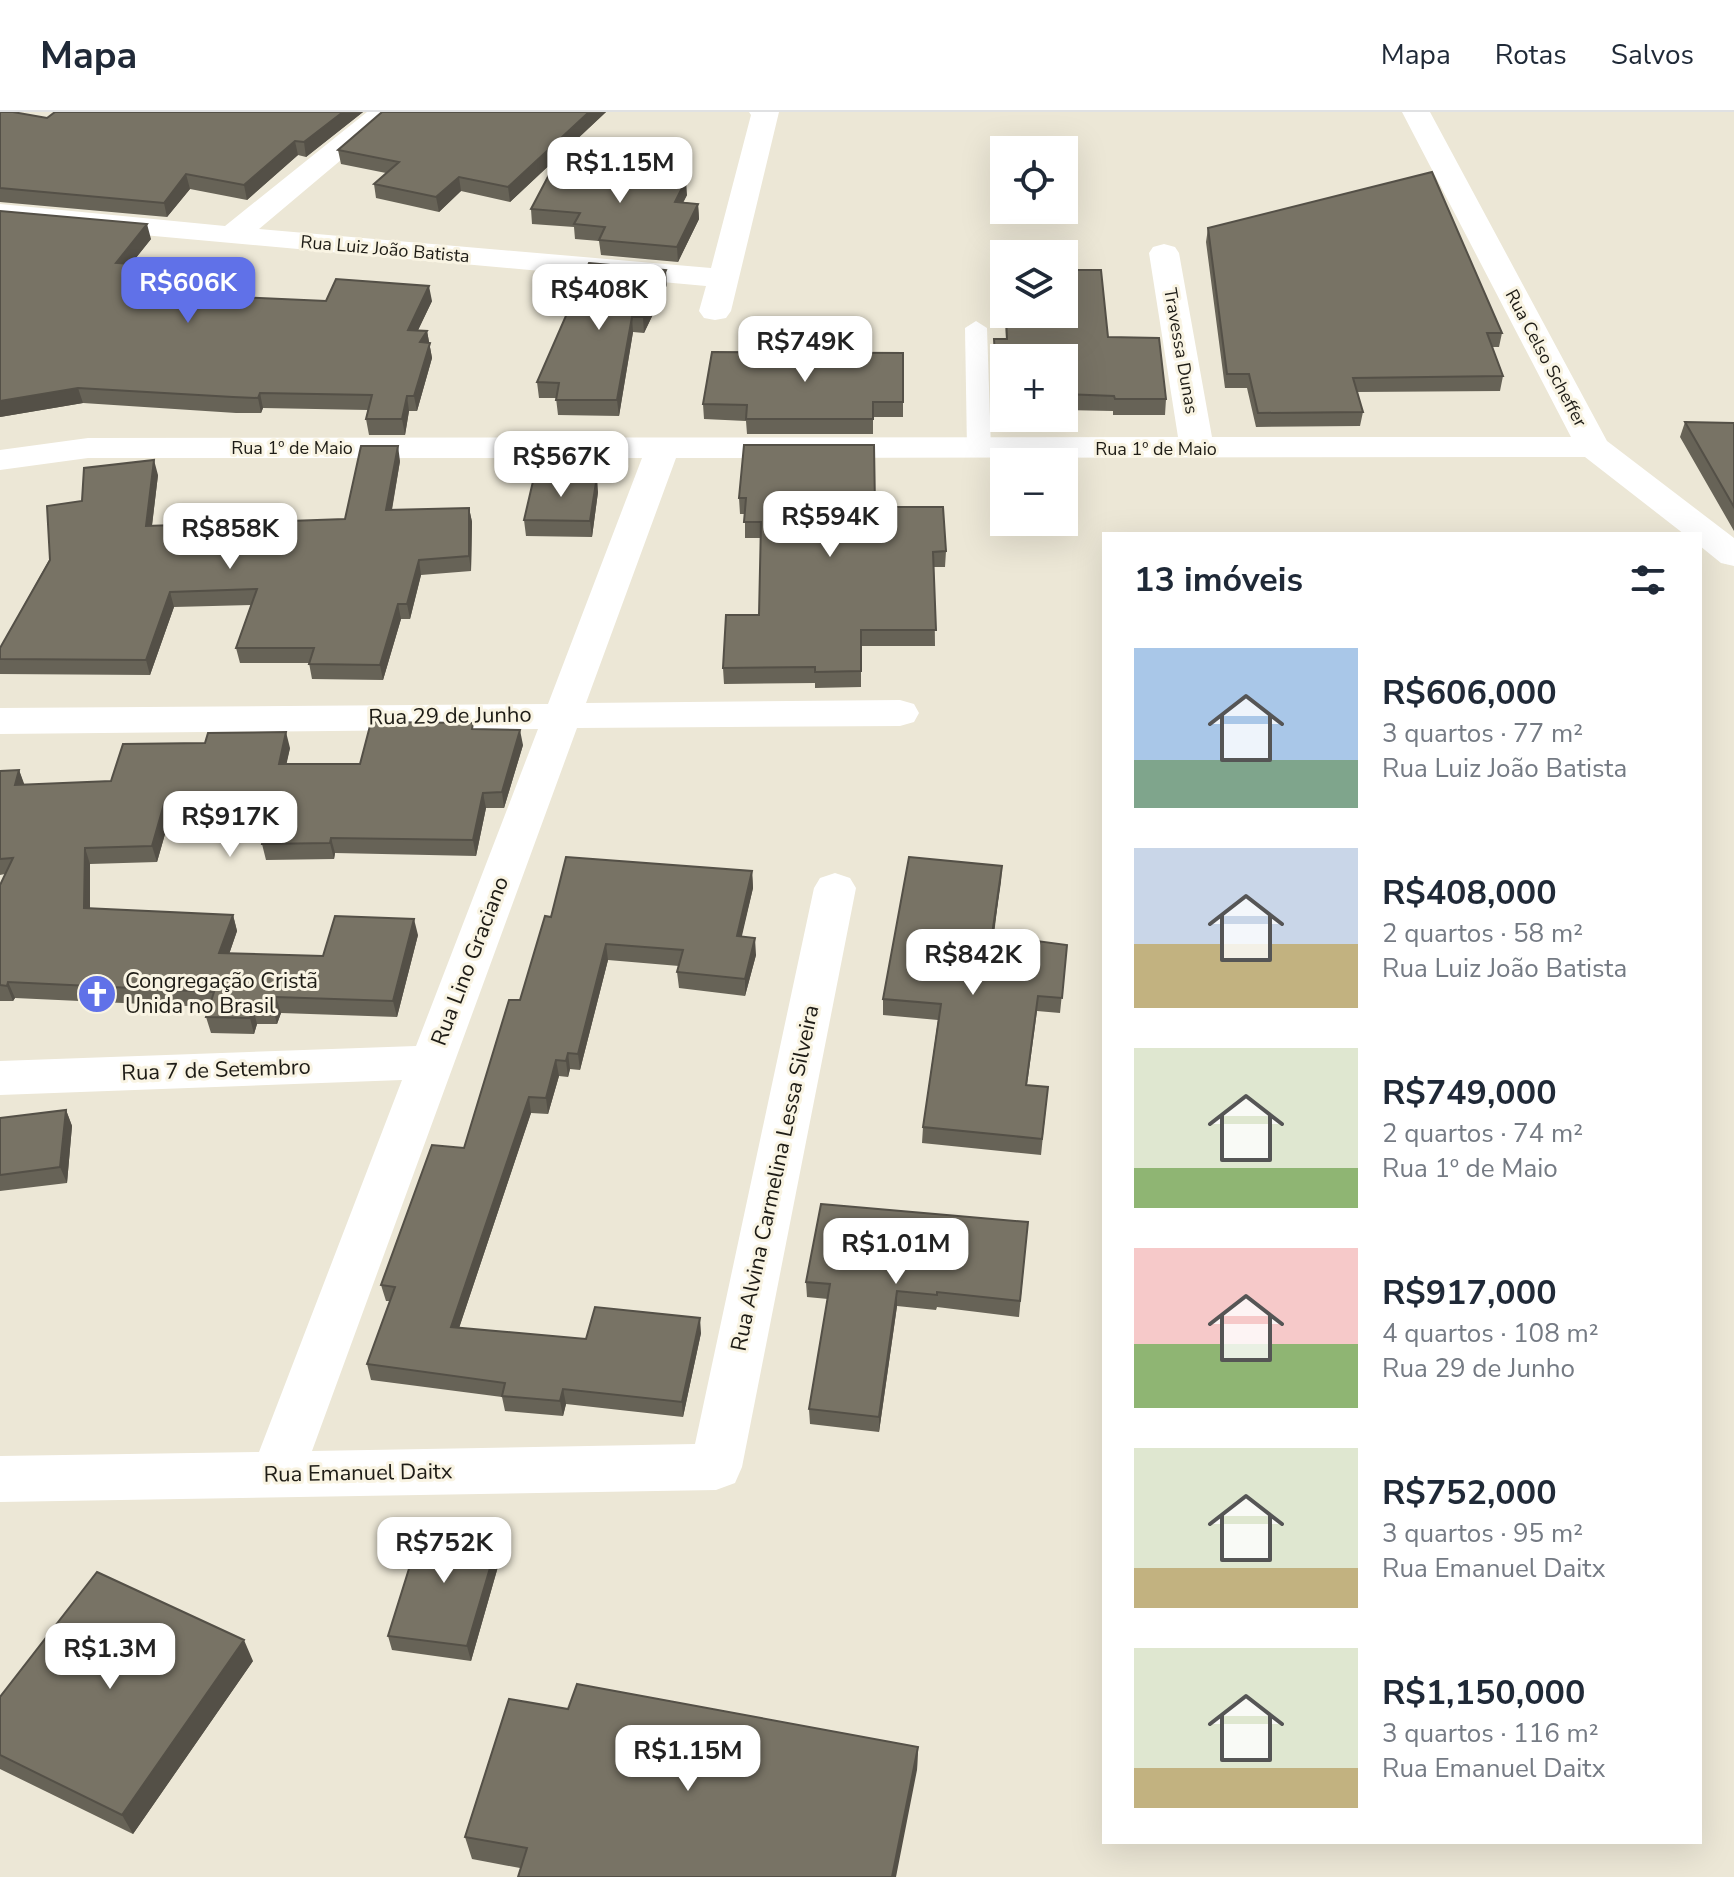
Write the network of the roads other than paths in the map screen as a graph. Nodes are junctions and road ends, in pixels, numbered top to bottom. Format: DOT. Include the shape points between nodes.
graph roads {
  1 [pos="384,112"];
  2 [pos="764,112"];
  3 [pos="1416,112"];
  4 [pos="0,213"];
  5 [pos="232,236"];
  6 [pos="1164,253"];
  7 [pos="722,278"];
  8 [pos="715,311"];
  9 [pos="976,328"];
  10 [pos="1593,447"];
  11 [pos="663,448"];
  12 [pos="979,449"];
  13 [pos="1197,449"];
  14 [pos="0,460"];
  15 [pos="1734,555"];
  16 [pos="900,713"];
  17 [pos="564,715"];
  18 [pos="0,721"];
  19 [pos="835,888"];
  20 [pos="432,1062"];
  21 [pos="0,1078"];
  22 [pos="716,1467"];
  23 [pos="277,1474"];
  24 [pos="0,1479"];
  1 -- 5 [label="street"];
  2 -- 7 [label="street"];
  3 -- 10 [label="street, Rua Celso Scheffer"];
  4 -- 5 [label="street, Rua Luiz João Batista"];
  5 -- 7 [label="street, Rua Luiz João Batista"];
  6 -- 13 [label="street, Travessa Dunas"];
  7 -- 8 [label="street"];
  9 -- 12 [label="lane"];
  10 -- 13 [label="street, Rua 1º de Maio"];
  10 -- 15 [label="street, Rua Celso Scheffer"];
  11 -- 12 [label="street, Rua 1º de Maio"];
  11 -- 14 [label="street, Rua 1º de Maio" via="88,448"];
  11 -- 17 [label="street, Rua Lino Graciano"];
  12 -- 13 [label="street, Rua 1º de Maio"];
  16 -- 17 [label="street, Rua 29 de Junho"];
  17 -- 18 [label="street, Rua 29 de Junho"];
  17 -- 20 [label="street, Rua Lino Graciano"];
  19 -- 22 [label="street, Rua Alvina Carmelina Lessa Silveira"];
  20 -- 21 [label="street, Rua 7 de Setembro"];
  20 -- 23 [label="street, Rua Lino Graciano"];
  22 -- 23 [label="street, Rua Emanuel Daitx"];
  23 -- 24 [label="street, Rua Emanuel Daitx"];
}
